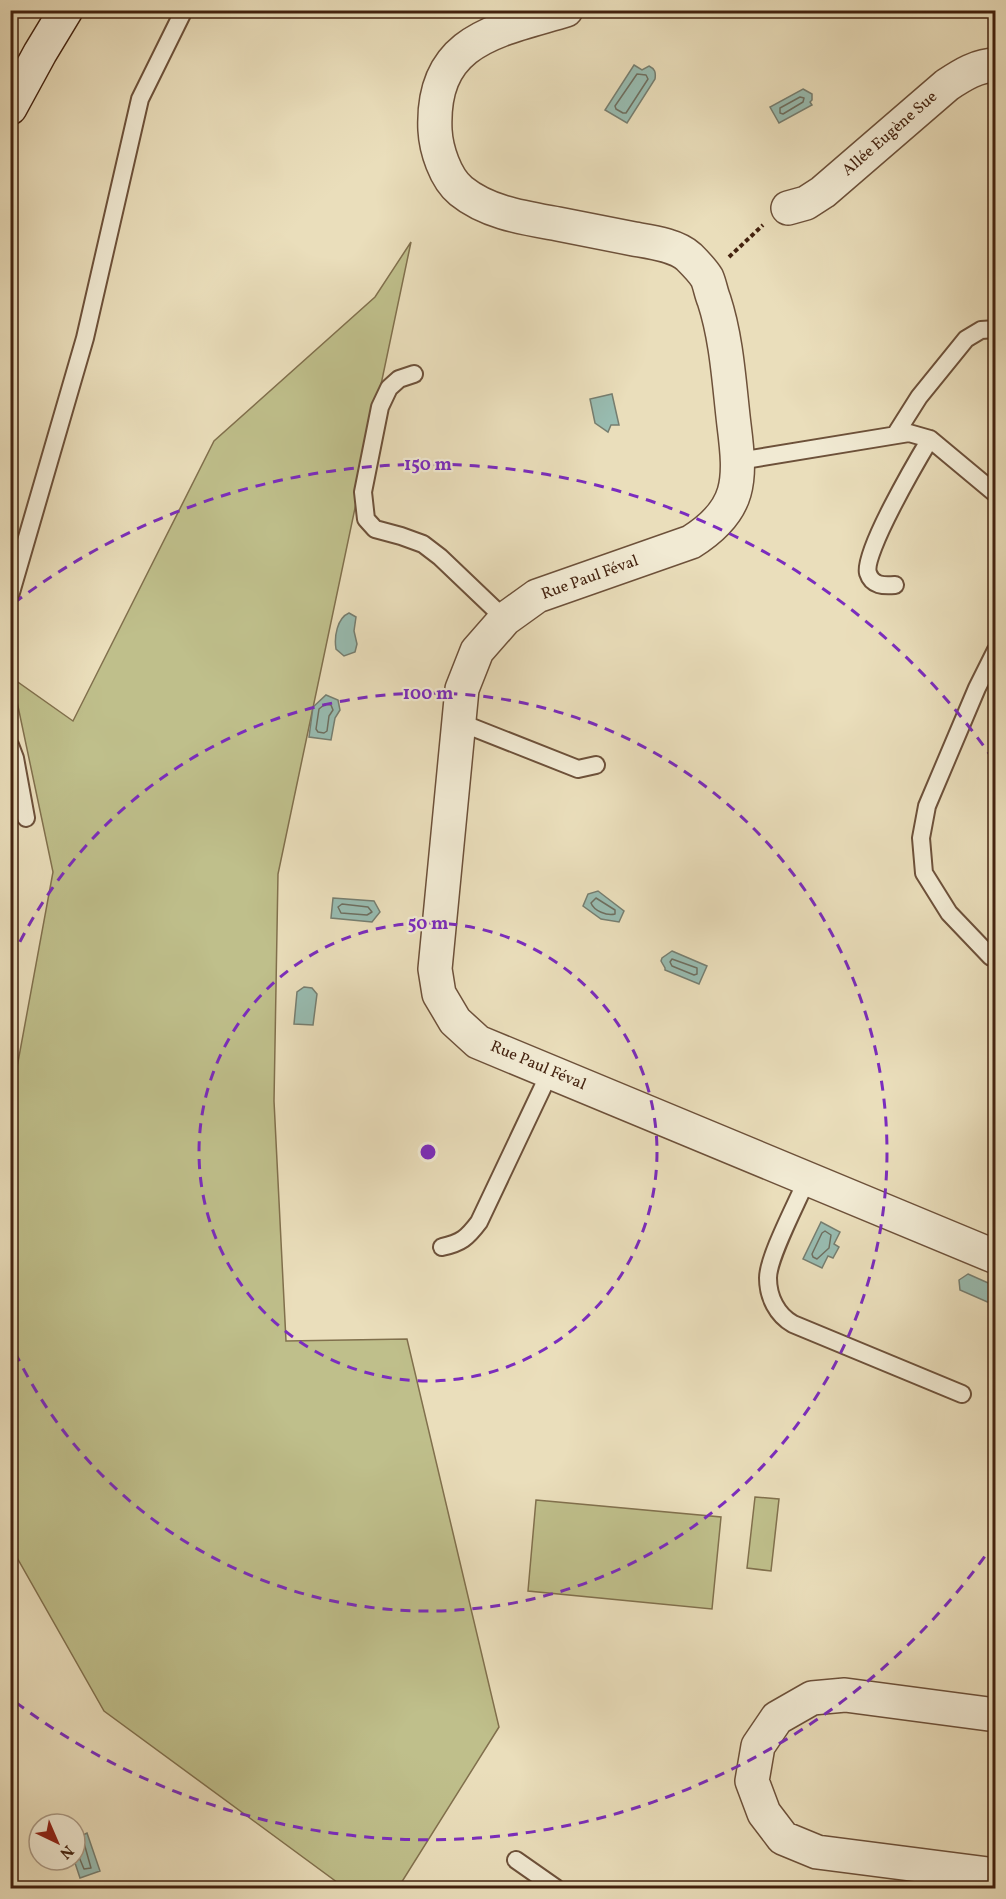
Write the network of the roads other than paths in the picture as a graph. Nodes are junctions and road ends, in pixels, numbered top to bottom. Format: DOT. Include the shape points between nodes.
graph roads {
  1 [pos="66,10"];
  2 [pos="184,10"];
  3 [pos="566,10"];
  4 [pos="996,65"];
  5 [pos="10,108"];
  6 [pos="788,208"];
  7 [pos="996,329"];
  8 [pos="414,374"];
  9 [pos="896,435"];
  10 [pos="930,439"];
  11 [pos="739,461"];
  12 [pos="996,494"];
  13 [pos="895,585"];
  14 [pos="10,596"];
  15 [pos="505,619"];
  16 [pos="996,650"];
  17 [pos="459,722"];
  18 [pos="10,745"];
  19 [pos="596,765"];
  20 [pos="26,818"];
  21 [pos="991,957"];
  22 [pos="550,1071"];
  23 [pos="807,1179"];
  24 [pos="442,1247"];
  25 [pos="996,1257"];
  26 [pos="962,1394"];
  27 [pos="996,1715"];
  28 [pos="516,1860"];
  29 [pos="982,1873"];
  30 [pos="555,1888"];
  1 -- 5 [label="street"];
  2 -- 14 [label="lane" via="140,99 85,339"];
  3 -- 11 [label="street, Rue Paul Féval" via="490,33 459,52 440,83 434,111 435,139 445,168 459,190 484,206 514,216 661,244 688,256 707,278 721,324"];
  4 -- 6 [label="street, Allée Eugène Sue" via="964,74 947,85 823,192"];
  7 -- 9 [label="lane" via="981,330 966,339"];
  8 -- 15 [label="lane" via="389,388 380,406 363,492 366,519 375,529 423,544"];
  9 -- 10 [label="lane" via="909,433"];
  9 -- 11 [label="lane"];
  10 -- 12 [label="lane"];
  10 -- 13 [label="lane" via="870,559 868,572 872,580 880,586"];
  11 -- 15 [label="street, Rue Paul Féval" via="735,493 725,514 710,530 691,542 537,596"];
  15 -- 17 [label="street, Rue Paul Féval" via="477,651 462,689"];
  16 -- 21 [label="lane" via="927,806 921,838 924,873 949,913"];
  17 -- 19 [label="lane" via="578,769"];
  17 -- 22 [label="street, Rue Paul Féval" via="435,969 439,994 456,1021 478,1042"];
  18 -- 20 [label="lane"];
  22 -- 23 [label="street, Rue Paul Féval"];
  22 -- 24 [label="lane" via="479,1222 457,1244"];
  23 -- 25 [label="street, Rue Paul Féval"];
  23 -- 26 [label="lane" via="768,1277 777,1310 793,1324"];
  27 -- 29 [label="street" via="844,1695 812,1698 777,1718 758,1746 752,1781 764,1813 783,1838 817,1852"];
  28 -- 30 [label="lane"];
}
